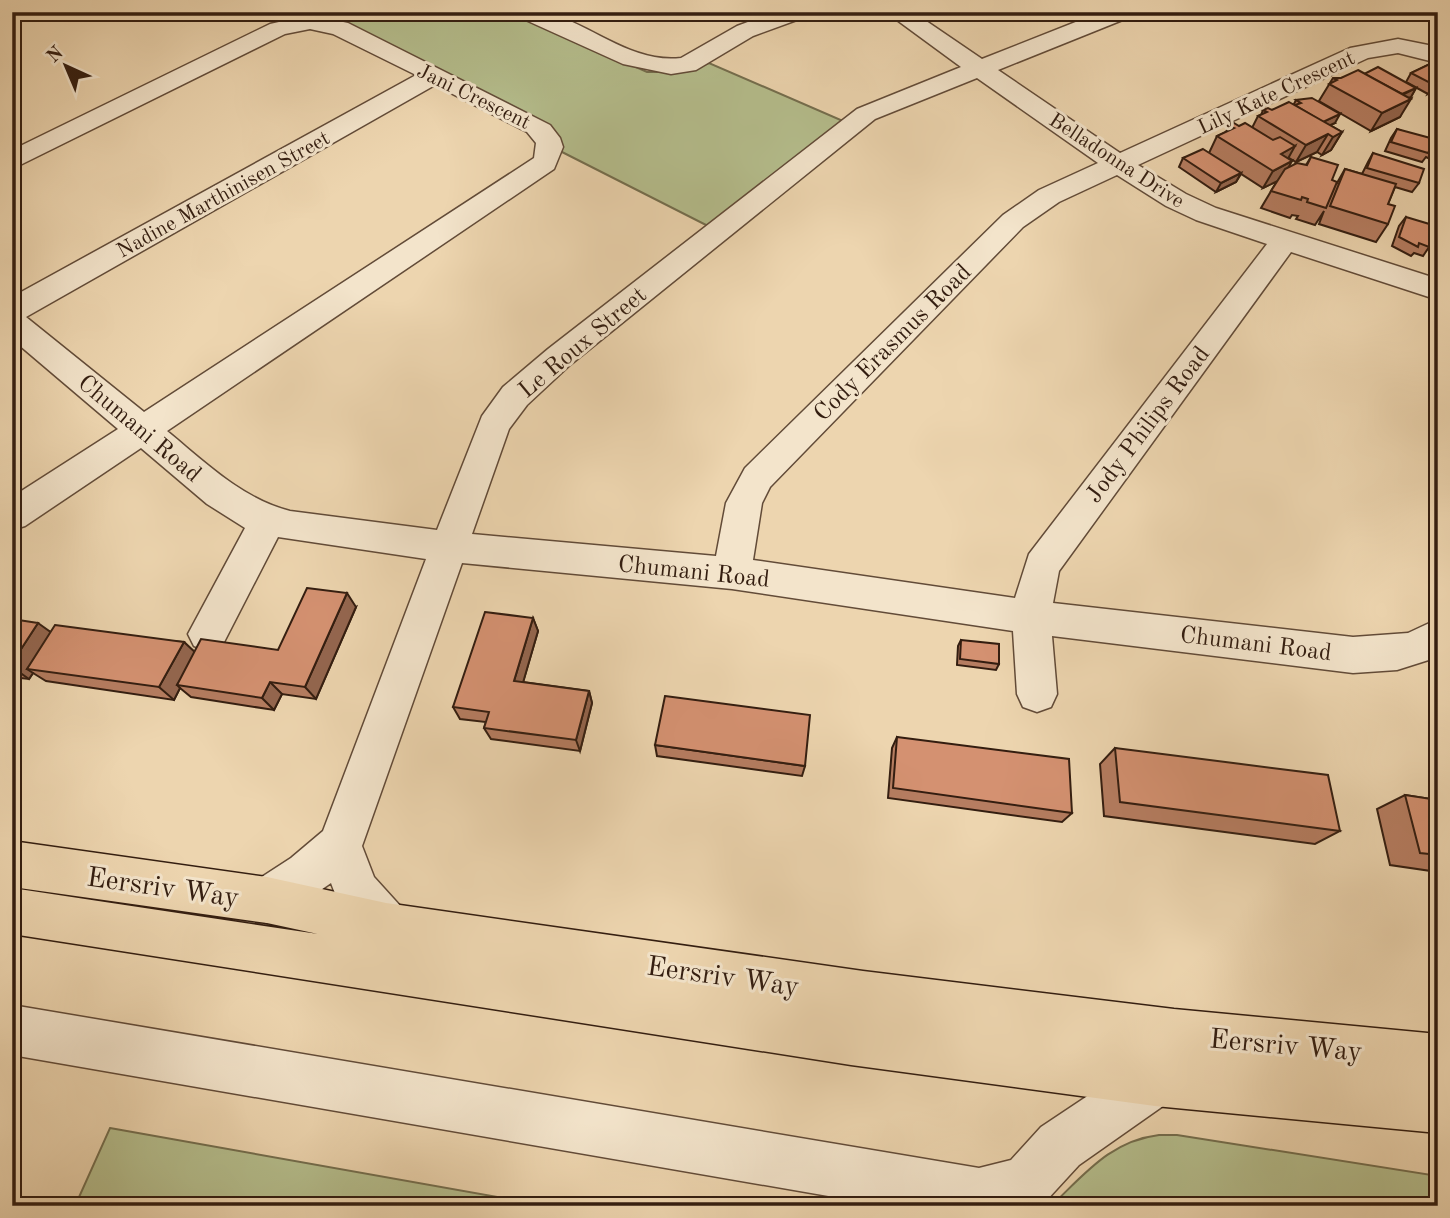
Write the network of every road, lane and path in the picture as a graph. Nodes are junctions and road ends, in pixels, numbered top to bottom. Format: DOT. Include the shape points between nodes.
graph roads {
  1 [pos="527,12"];
  2 [pos="797,12"];
  3 [pos="897,12"];
  4 [pos="1122,12"];
  5 [pos="1438,56"];
  6 [pos="979,68"];
  7 [pos="433,76"];
  8 [pos="12,160"];
  9 [pos="1119,165"];
  10 [pos="1285,240"];
  11 [pos="1438,290"];
  12 [pos="12,311"];
  13 [pos="12,322"];
  14 [pos="142,430"];
  15 [pos="12,516"];
  16 [pos="270,520"];
  17 [pos="450,547"];
  18 [pos="732,573"];
  19 [pos="1032,617"];
  20 [pos="208,634"];
  21 [pos="1438,636"];
  22 [pos="1037,694"];
  23 [pos="340,846"];
  24 [pos="12,864"];
  25 [pos="267,900"];
  26 [pos="12,911"];
  27 [pos="386,926"];
  28 [pos="12,1030"];
  29 [pos="1438,1059"];
  30 [pos="1155,1081"];
  31 [pos="1438,1107"];
  1 -- 2 [label="street" via="632,60 671,67 687,65 746,31"];
  3 -- 6 [label="street, Belladonna Drive"];
  4 -- 6 [label="street, Le Roux Street"];
  5 -- 9 [label="street, Lily Kate Crescent" via="1404,45 1359,53"];
  6 -- 9 [label="street, Belladonna Drive"];
  6 -- 17 [label="street, Le Roux Street" via="866,114 515,396 494,425"];
  7 -- 8 [label="street, Jani Crescent" via="340,28 318,23 292,25"];
  7 -- 12 [label="street, Nadine Marthinisen Street"];
  7 -- 14 [label="street, Jani Crescent" via="536,126 548,137 550,146 544,163"];
  9 -- 10 [label="street, Belladonna Drive" via="1175,200"];
  9 -- 18 [label="street, Cody Erasmus Road" via="1049,196 1013,221 785,447 757,478 744,503"];
  10 -- 11 [label="street, Belladonna Drive"];
  10 -- 19 [label="street, Jody Philips Road" via="1042,565 1034,584"];
  13 -- 14 [label="street, Chumani Road"];
  14 -- 15 [label="street"];
  14 -- 16 [label="street, Chumani Road" via="220,494 256,517"];
  16 -- 17 [label="street, Chumani Road"];
  16 -- 20 [label="street"];
  17 -- 18 [label="street, Chumani Road"];
  17 -- 23 [label="street, Le Roux Street"];
  18 -- 19 [label="street, Chumani Road"];
  19 -- 21 [label="street, Chumani Road" via="1353,655 1396,653"];
  19 -- 22 [label="street, Jody Philips Road"];
  23 -- 25 [label="street, Le Roux Street"];
  23 -- 27 [label="street" via="357,892"];
  24 -- 25 [label="main road, Eersriv Way"];
  25 -- 27 [label="main road, Eersriv Way"];
  26 -- 30 [label="main road, Eersriv Way" via="850,1040"];
  27 -- 29 [label="main road, Eersriv Way" via="1174,1034"];
  28 -- 30 [label="street" via="979,1195 1026,1183 1060,1146"];
  30 -- 31 [label="main road, Eersriv Way"];
}
